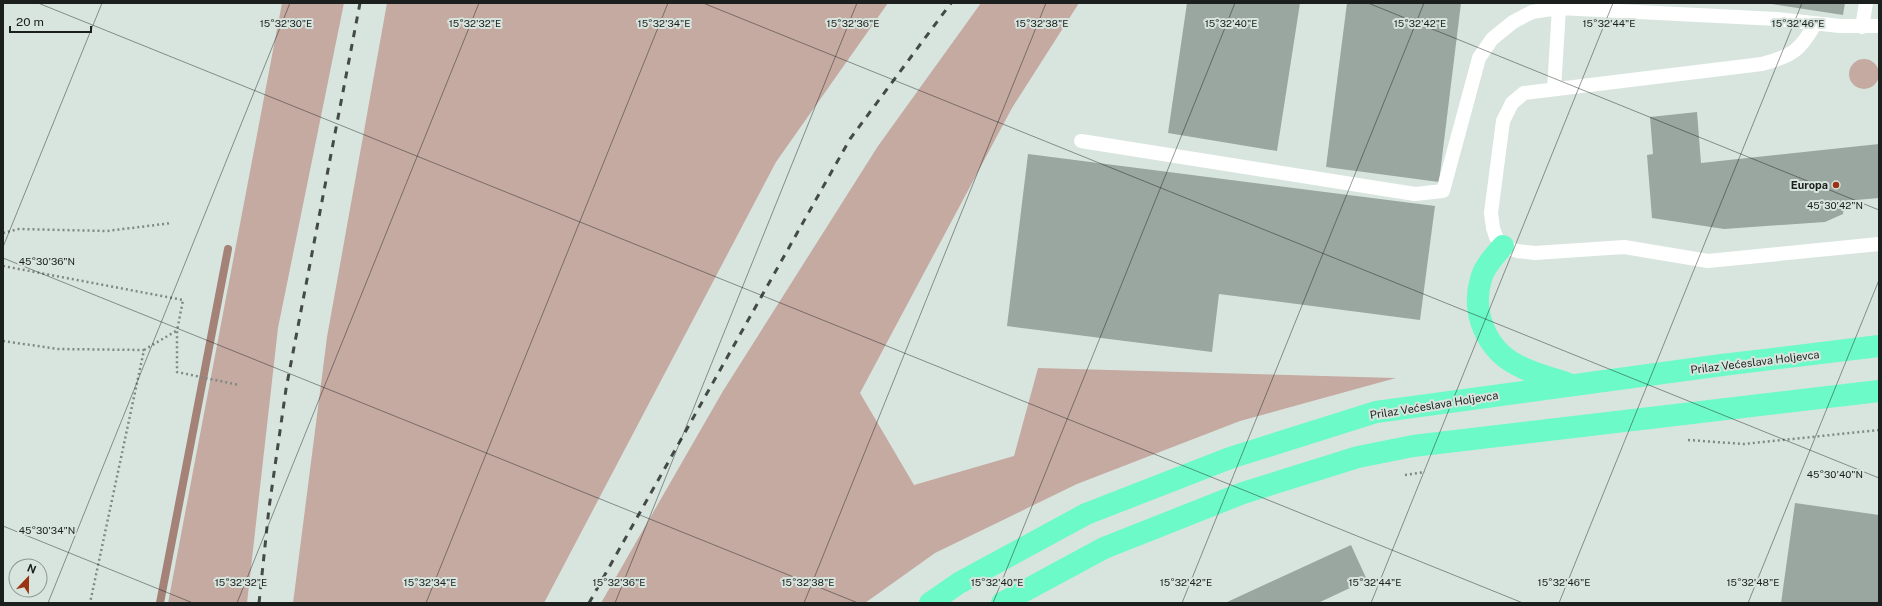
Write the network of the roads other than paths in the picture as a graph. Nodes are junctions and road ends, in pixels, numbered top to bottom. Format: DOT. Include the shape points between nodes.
graph roads {
  1 [pos="1866,3"];
  2 [pos="1559,8"];
  3 [pos="1815,24"];
  4 [pos="1879,26"];
  5 [pos="1862,27"];
  6 [pos="1554,89"];
  7 [pos="1081,141"];
  8 [pos="1879,244"];
  9 [pos="1503,246"];
  10 [pos="1879,346"];
  11 [pos="1574,386"];
  12 [pos="1879,391"];
  13 [pos="930,603"];
  14 [pos="1002,603"];
  1 -- 5 [label="lane"];
  2 -- 3 [label="lane" via="1777,19"];
  2 -- 6 [label="lane"];
  2 -- 7 [label="lane" via="1532,12 1513,22 1492,39 1479,58 1444,191 1415,194"];
  3 -- 5 [label="lane"];
  3 -- 6 [label="lane" via="1797,50 1778,60 1762,64"];
  4 -- 5 [label="lane"];
  6 -- 9 [label="lane" via="1524,92 1512,103 1503,121 1491,213 1496,237"];
  8 -- 9 [label="lane" via="1708,261 1624,247 1535,253"];
  9 -- 11 [label="highway" via="1481,278 1478,296 1482,327 1501,355 1517,365"];
  10 -- 11 [label="highway, Prilaz Većeslava Holjevca"];
  11 -- 13 [label="highway, Prilaz Većeslava Holjevca" via="1376,412 1237,456 1086,514 959,583"];
  12 -- 14 [label="highway" via="1413,446 1358,457 1242,494 1104,548"];
}
